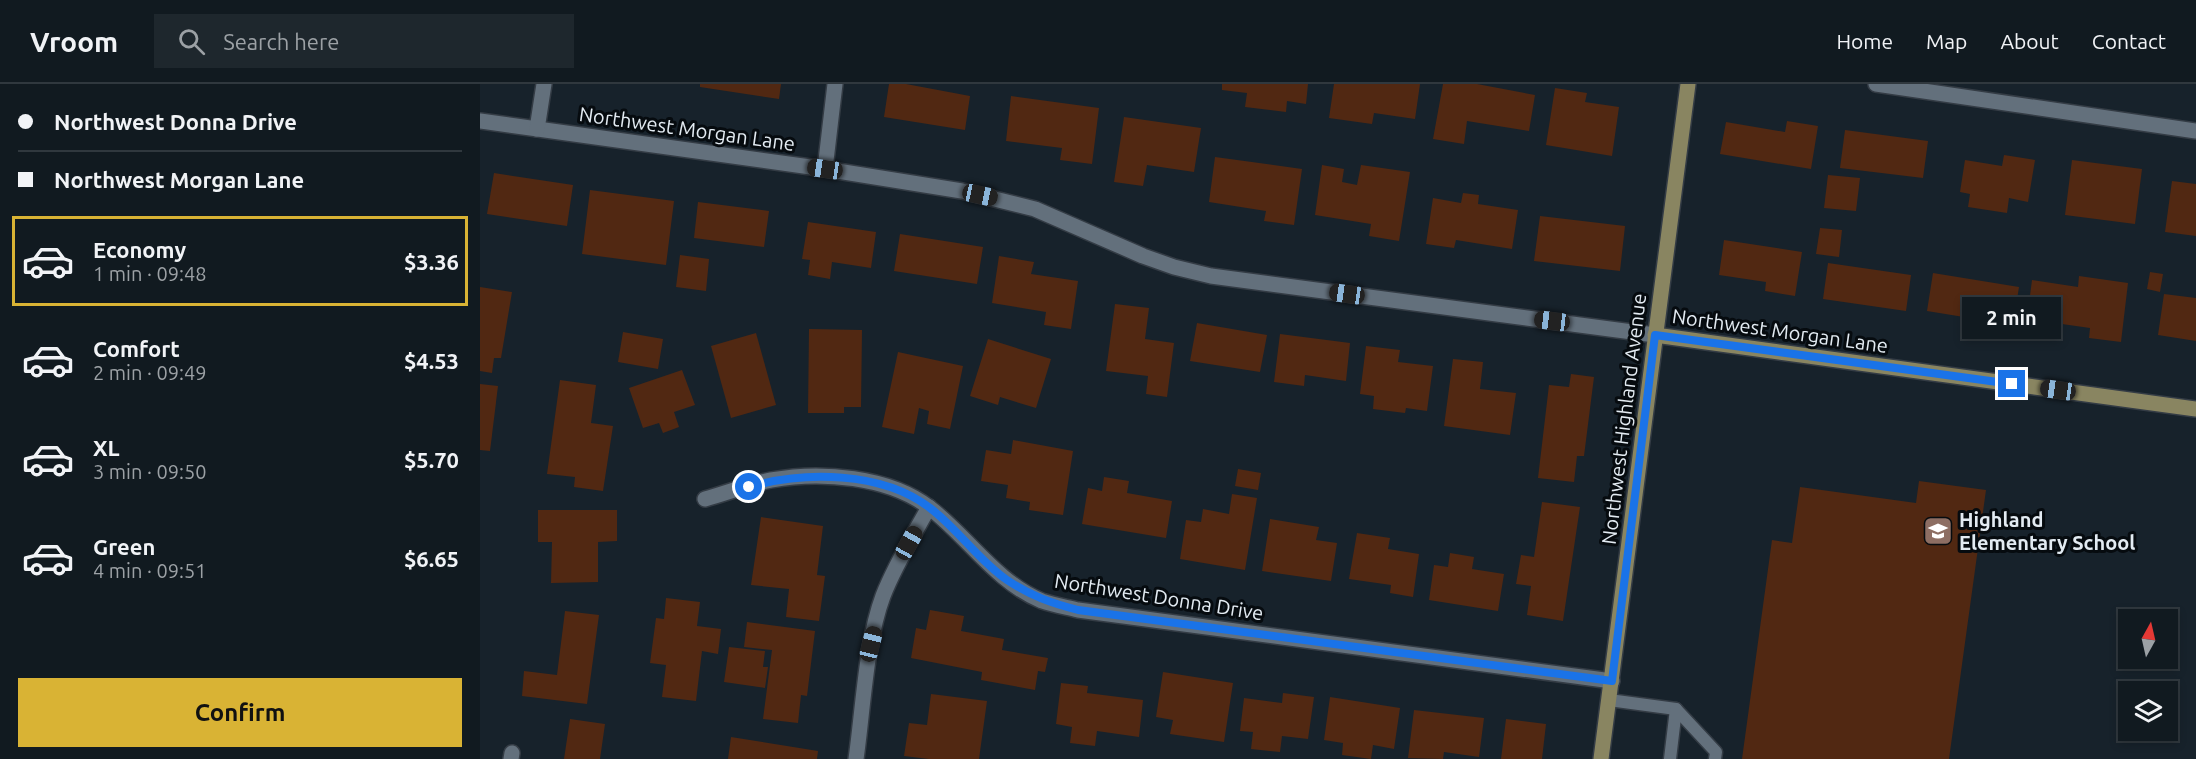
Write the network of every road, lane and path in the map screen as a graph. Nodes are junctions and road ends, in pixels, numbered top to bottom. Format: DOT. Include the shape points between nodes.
graph roads {
  1 [pos="544,84"];
  2 [pos="836,84"];
  3 [pos="1688,84"];
  4 [pos="1876,84"];
  5 [pos="480,121"];
  6 [pos="537,129"];
  7 [pos="2196,131"];
  8 [pos="825,169"];
  9 [pos="1655,335"];
  10 [pos="2196,409"];
  11 [pos="705,499"];
  12 [pos="929,507"];
  13 [pos="1612,681"];
  14 [pos="1610,700"];
  15 [pos="1676,709"];
  16 [pos="856,759"];
  17 [pos="1601,759"];
  18 [pos="1670,759"];
  19 [pos="1715,759"];
  1 -- 6 [label="street"];
  2 -- 8 [label="street"];
  3 -- 9 [label="main road, Northwest Highland Avenue"];
  4 -- 7 [label="street"];
  5 -- 6 [label="street, Northwest Morgan Lane"];
  6 -- 8 [label="street, Northwest Morgan Lane"];
  8 -- 9 [label="street, Northwest Morgan Lane" via="1035,209 1143,256 1211,276"];
  9 -- 10 [label="main road, Northwest Morgan Lane"];
  9 -- 13 [label="main road, Northwest Highland Avenue"];
  11 -- 12 [label="street, Northwest Donna Drive" via="771,480 822,476 858,479 897,490"];
  12 -- 13 [label="street, Northwest Donna Drive" via="1005,579 1042,600 1078,610"];
  12 -- 16 [label="street" via="882,598 871,644"];
  13 -- 14 [label="main road, Northwest Highland Avenue"];
  14 -- 15 [label="lane"];
  14 -- 17 [label="main road, Northwest Highland Avenue"];
  15 -- 18 [label="lane"];
  15 -- 19 [label="lane" via="1716,752"];
}
